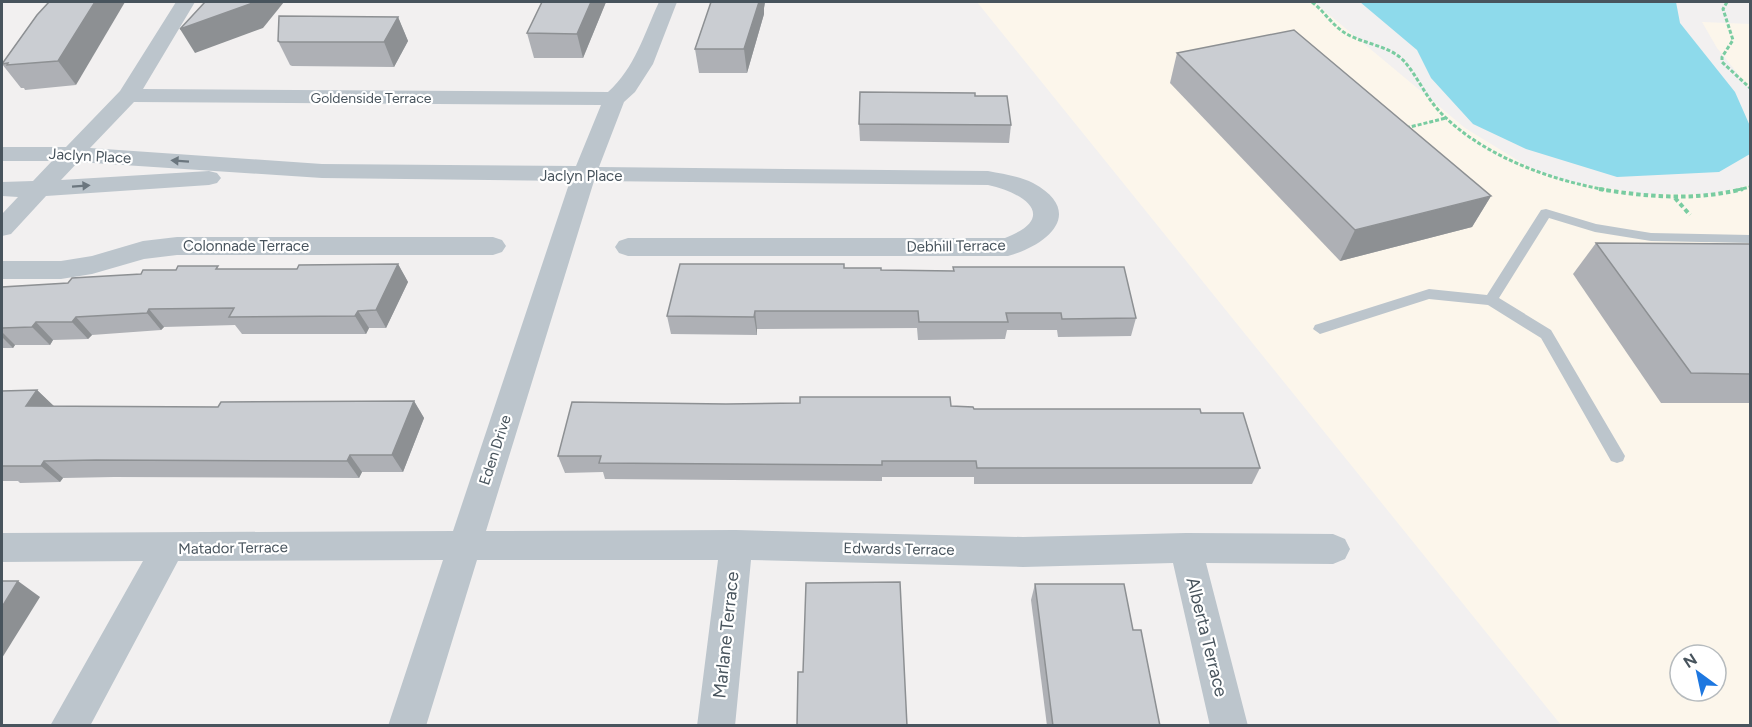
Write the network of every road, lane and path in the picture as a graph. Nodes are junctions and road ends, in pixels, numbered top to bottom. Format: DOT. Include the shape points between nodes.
graph roads {
  1 [pos="185,2"];
  2 [pos="668,2"];
  3 [pos="1312,2"];
  4 [pos="1727,2"];
  5 [pos="1750,88"];
  6 [pos="128,95"];
  7 [pos="614,99"];
  8 [pos="1446,118"];
  9 [pos="1404,128"];
  10 [pos="2,154"];
  11 [pos="70,154"];
  12 [pos="322,171"];
  13 [pos="584,175"];
  14 [pos="840,177"];
  15 [pos="1750,188"];
  16 [pos="2,189"];
  17 [pos="37,189"];
  18 [pos="2,228"];
  19 [pos="1750,239"];
  20 [pos="493,246"];
  21 [pos="628,247"];
  22 [pos="2,270"];
  23 [pos="1491,300"];
  24 [pos="1320,328"];
  25 [pos="1617,456"];
  26 [pos="464,545"];
  27 [pos="736,546"];
  28 [pos="2,547"];
  29 [pos="168,548"];
  30 [pos="1186,548"];
  31 [pos="1333,549"];
  32 [pos="69,726"];
  33 [pos="407,726"];
  34 [pos="716,726"];
  35 [pos="1229,726"];
  1 -- 6 [label="street"];
  2 -- 7 [label="street, Eden Drive" via="646,58"];
  3 -- 8 [label="path" via="1345,34 1402,60"];
  4 -- 5 [label="path" via="1723,9 1733,40 1722,62"];
  6 -- 7 [label="street, Goldenside Terrace"];
  6 -- 11 [label="street"];
  7 -- 13 [label="street, Eden Drive"];
  8 -- 9 [label="path"];
  8 -- 15 [label="path" via="1508,158 1568,181 1611,191 1648,197 1701,198"];
  10 -- 11 [label="street, Jaclyn Place"];
  12 -- 11 [label="street, Jaclyn Place, one-way"];
  11 -- 17 [label="street"];
  12 -- 13 [label="street, Jaclyn Place"];
  17 -- 12 [label="street, Jaclyn Place, one-way"];
  13 -- 14 [label="street, Jaclyn Place"];
  13 -- 26 [label="street, Eden Drive"];
  14 -- 21 [label="street, Debhill Terrace" via="1006,180 1037,196 1045,208 1045,222 1025,242 1008,247"];
  16 -- 17 [label="street, Jaclyn Place"];
  17 -- 18 [label="street"];
  19 -- 23 [label="lane" via="1650,237 1595,228 1546,213"];
  20 -- 22 [label="street, Colonnade Terrace" via="177,246 61,270"];
  23 -- 24 [label="lane" via="1429,294"];
  23 -- 25 [label="lane" via="1546,334"];
  26 -- 27 [label="street, Edwards Terrace"];
  26 -- 29 [label="street, Matador Terrace"];
  26 -- 33 [label="street, Eden Drive"];
  27 -- 30 [label="street, Edwards Terrace" via="1023,552"];
  27 -- 34 [label="street, Marlane Terrace"];
  28 -- 29 [label="street, Matador Terrace"];
  29 -- 32 [label="street"];
  30 -- 31 [label="street, Edwards Terrace"];
  30 -- 35 [label="street, Alberta Terrace"];
}
